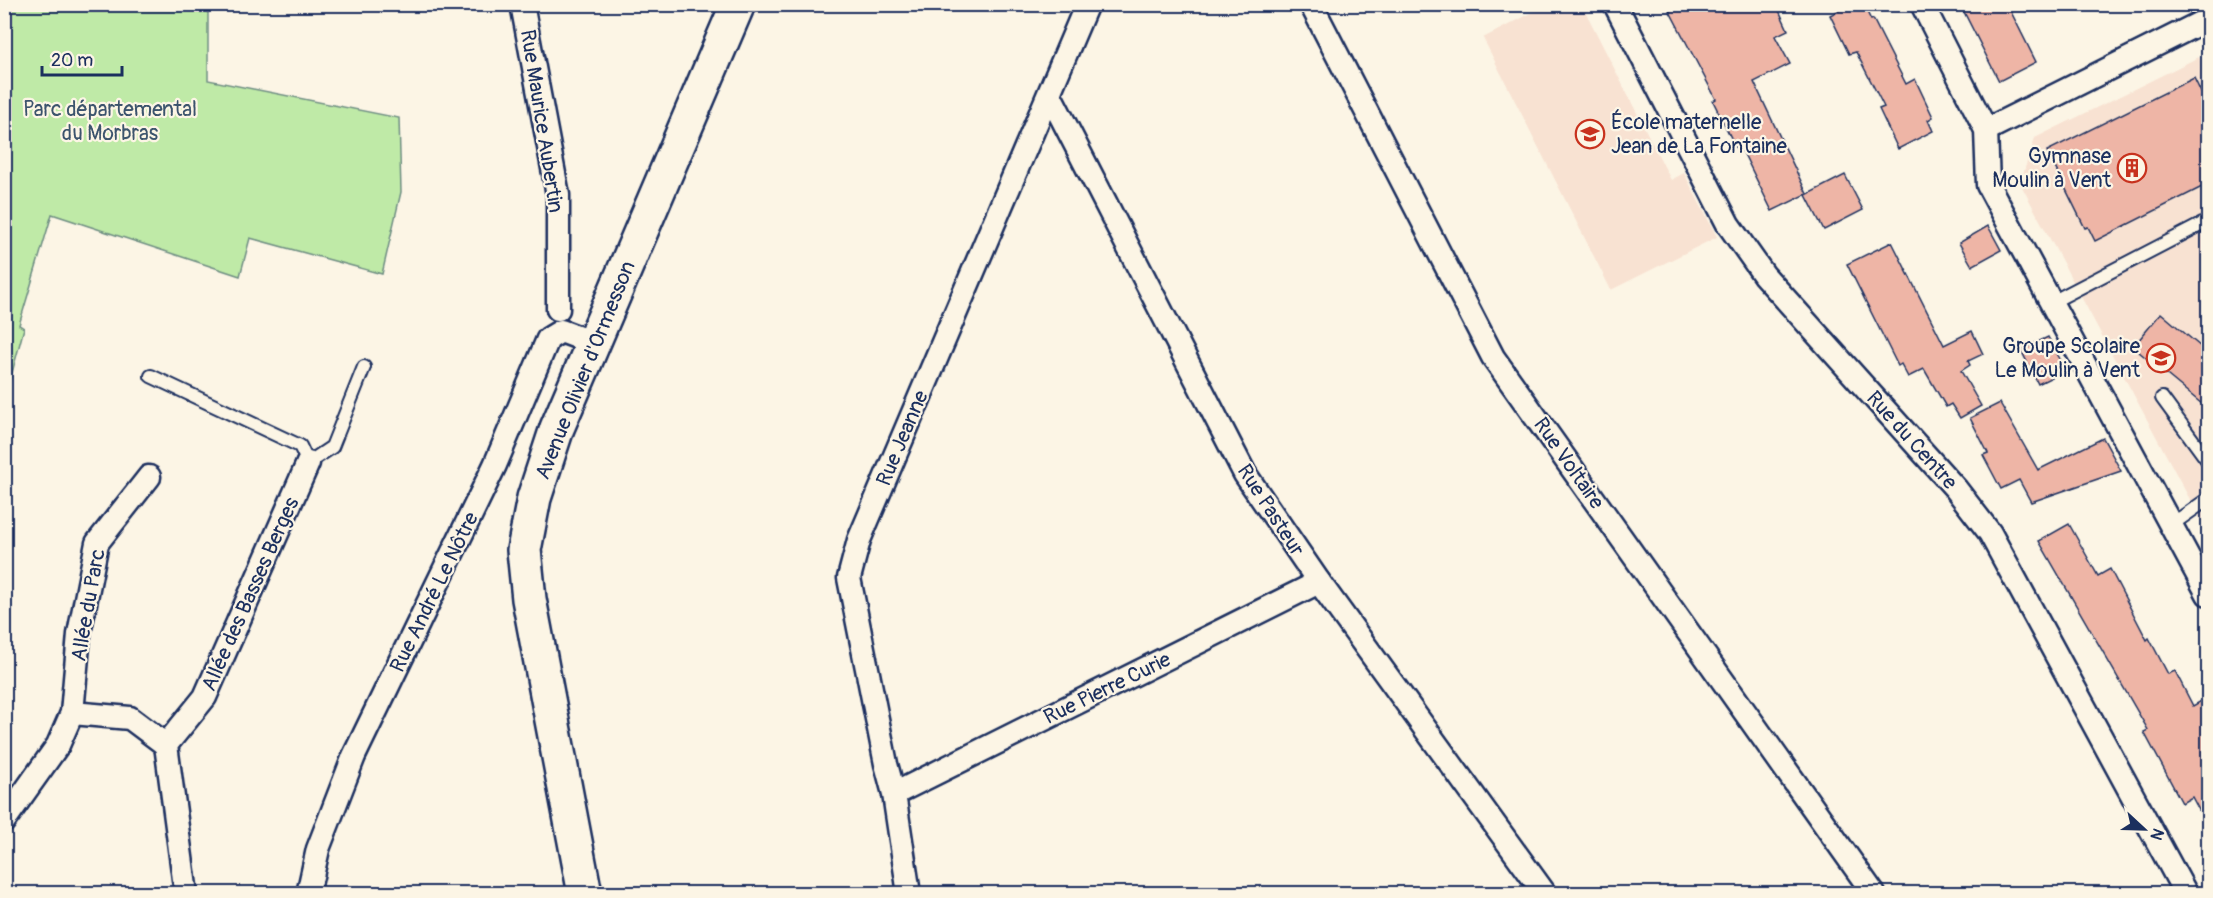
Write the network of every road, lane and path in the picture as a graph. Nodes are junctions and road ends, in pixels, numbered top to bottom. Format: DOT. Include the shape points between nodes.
graph roads {
  1 [pos="522,4"];
  2 [pos="738,4"];
  3 [pos="1087,4"];
  4 [pos="1311,4"];
  5 [pos="1615,4"];
  6 [pos="1922,4"];
  7 [pos="2208,19"];
  8 [pos="1050,95"];
  9 [pos="1986,130"];
  10 [pos="2208,221"];
  11 [pos="2052,302"];
  12 [pos="558,309"];
  13 [pos="593,343"];
  14 [pos="364,367"];
  15 [pos="151,376"];
  16 [pos="2162,398"];
  17 [pos="2208,461"];
  18 [pos="308,463"];
  19 [pos="149,477"];
  20 [pos="2208,499"];
  21 [pos="2171,525"];
  22 [pos="1319,582"];
  23 [pos="2208,594"];
  24 [pos="72,713"];
  25 [pos="166,745"];
  26 [pos="894,794"];
  27 [pos="4,821"];
  28 [pos="186,894"];
  29 [pos="308,894"];
  30 [pos="585,894"];
  31 [pos="909,894"];
  32 [pos="1545,894"];
  33 [pos="1874,894"];
  34 [pos="2186,894"];
  1 -- 12 [label="street, Rue Maurice Aubertin" via="558,195"];
  2 -- 13 [label="main road, Avenue Olivier d'Ormesson"];
  3 -- 8 [label="street, Rue Jeanne"];
  4 -- 33 [label="street, Rue Voltaire" via="1493,357"];
  5 -- 34 [label="street, Rue du Centre" via="1728,224 1764,275 1956,489 1990,534"];
  6 -- 9 [label="street"];
  7 -- 9 [label="street"];
  8 -- 22 [label="street, Rue Pasteur" via="1245,474"];
  8 -- 26 [label="street, Rue Jeanne" via="859,540 849,578"];
  9 -- 11 [label="street" via="1989,185"];
  10 -- 11 [label="lane"];
  11 -- 21 [label="street"];
  13 -- 29 [label="street, Rue André Le Nôtre" via="561,331 548,339 495,465 354,756 318,849"];
  13 -- 30 [label="main road, Avenue Olivier d'Ormesson" via="557,428 534,498 524,550 529,599"];
  14 -- 18 [label="lane" via="332,447"];
  15 -- 18 [label="lane" via="300,446"];
  16 -- 17 [label="lane"];
  18 -- 25 [label="street, Allée des Basses Berges" via="205,697"];
  19 -- 24 [label="street, Allée du Parc" via="97,543 80,634"];
  20 -- 21 [label="lane"];
  21 -- 23 [label="street"];
  22 -- 26 [label="street, Rue Pierre Curie"];
  22 -- 32 [label="street, Rue Pasteur"];
  24 -- 25 [label="street" via="130,718"];
  24 -- 27 [label="street, Allée du Parc" via="58,745"];
  25 -- 28 [label="street"];
  26 -- 31 [label="street, Rue Jeanne"];
}
